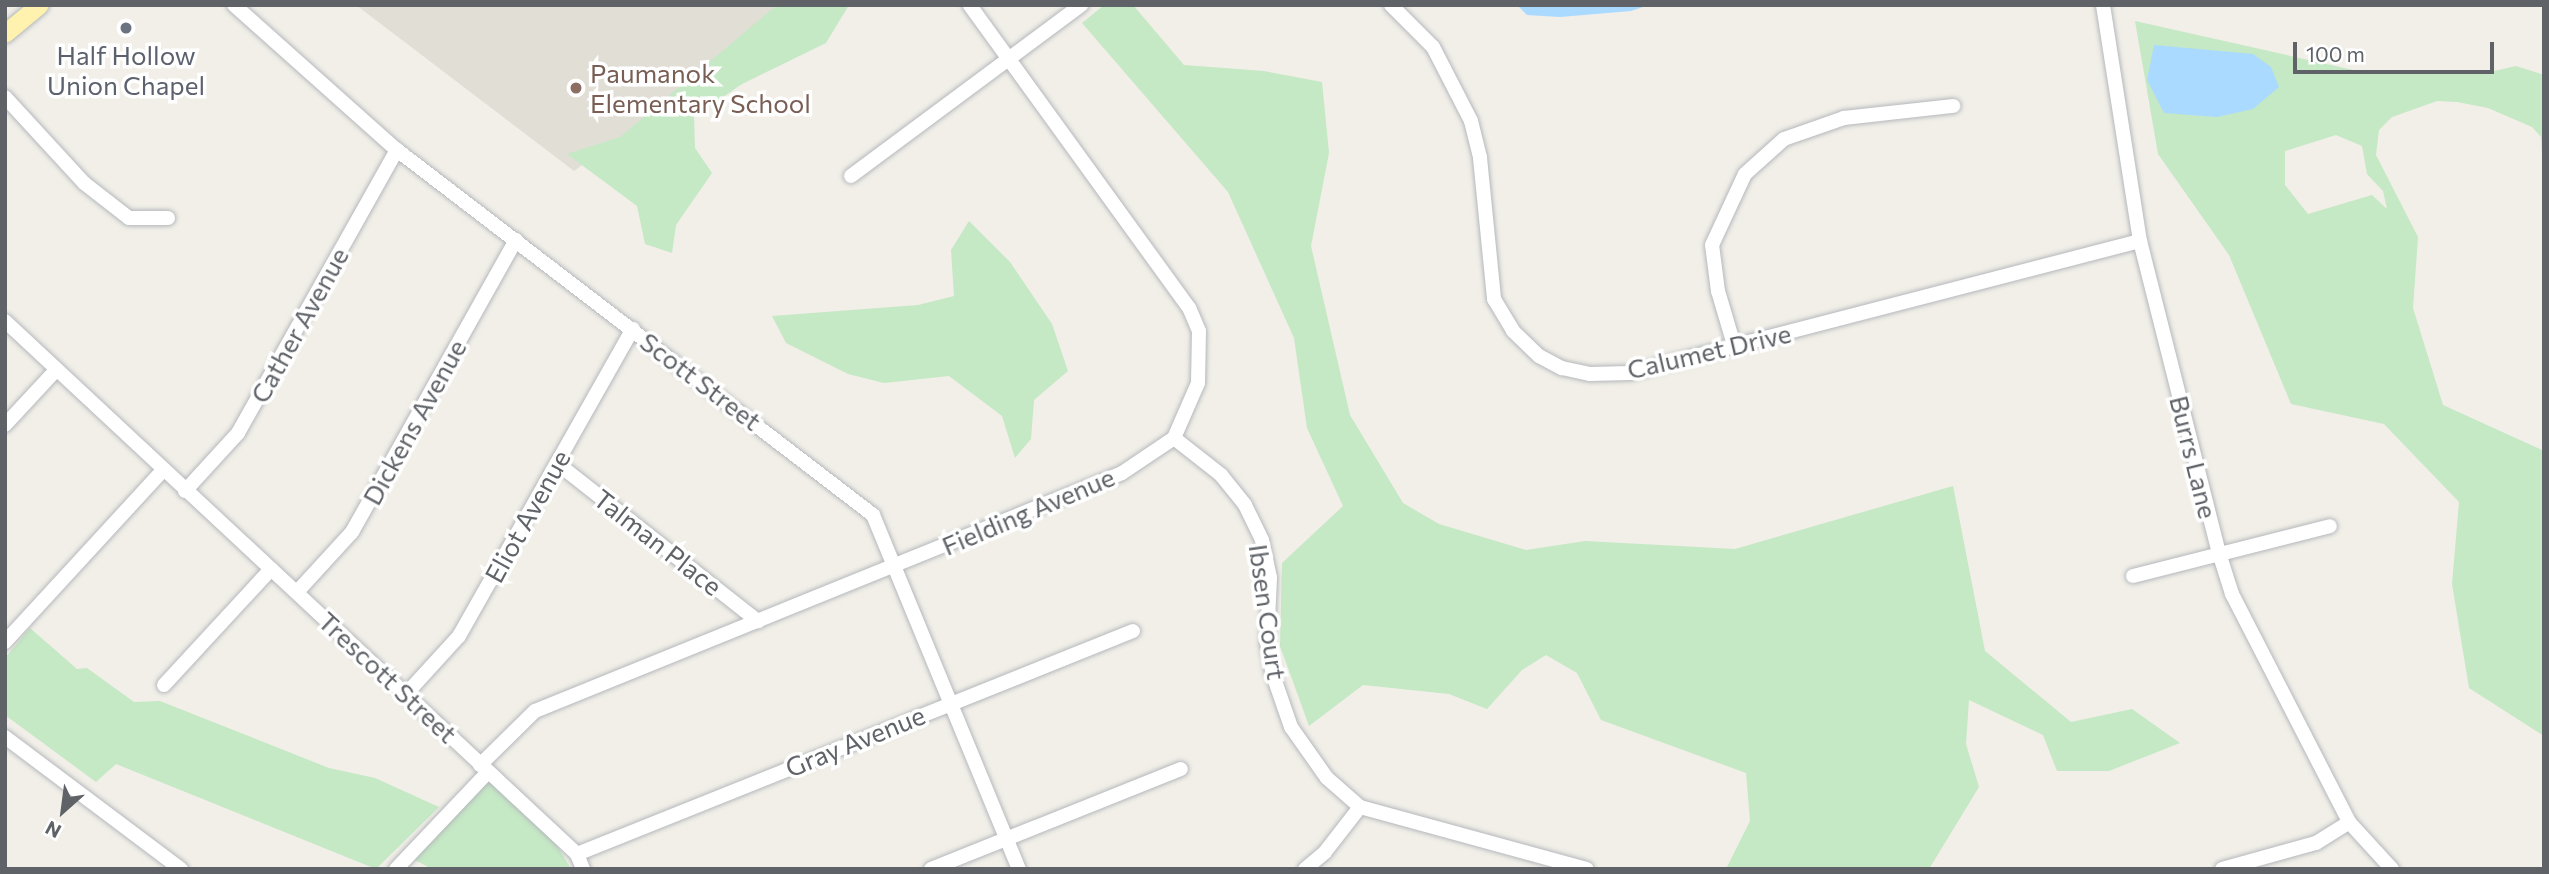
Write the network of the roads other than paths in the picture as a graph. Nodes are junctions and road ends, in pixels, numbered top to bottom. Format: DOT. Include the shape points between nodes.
graph roads {
  1 [pos="40,5"];
  2 [pos="234,5"];
  3 [pos="970,5"];
  4 [pos="1081,5"];
  5 [pos="1391,5"];
  6 [pos="2103,5"];
  7 [pos="5,34"];
  8 [pos="1009,59"];
  9 [pos="5,97"];
  10 [pos="1953,106"];
  11 [pos="397,150"];
  12 [pos="851,176"];
  13 [pos="168,218"];
  14 [pos="516,240"];
  15 [pos="2140,241"];
  16 [pos="5,321"];
  17 [pos="633,329"];
  18 [pos="1734,345"];
  19 [pos="57,369"];
  20 [pos="5,425"];
  21 [pos="1174,438"];
  22 [pos="557,463"];
  23 [pos="163,470"];
  24 [pos="186,491"];
  25 [pos="2330,526"];
  26 [pos="2218,553"];
  27 [pos="895,566"];
  28 [pos="271,569"];
  29 [pos="2133,576"];
  30 [pos="297,592"];
  31 [pos="758,621"];
  32 [pos="1133,631"];
  33 [pos="5,642"];
  34 [pos="164,685"];
  35 [pos="407,693"];
  36 [pos="950,702"];
  37 [pos="5,737"];
  38 [pos="484,768"];
  39 [pos="1181,769"];
  40 [pos="1360,807"];
  41 [pos="2349,822"];
  42 [pos="1007,838"];
  43 [pos="577,854"];
  44 [pos="181,869"];
  45 [pos="396,869"];
  46 [pos="583,869"];
  47 [pos="931,869"];
  48 [pos="1019,869"];
  49 [pos="1306,869"];
  50 [pos="1587,869"];
  51 [pos="2222,869"];
  52 [pos="2392,869"];
  1 -- 7 [label="main road"];
  2 -- 11 [label="street, Scott Street"];
  3 -- 8 [label="street"];
  4 -- 8 [label="street"];
  5 -- 18 [label="street, Calumet Drive" via="1433,47 1471,121 1480,158 1491,286 1513,331 1539,356 1562,368 1590,374 1630,373"];
  6 -- 15 [label="street, Burrs Lane"];
  8 -- 12 [label="street"];
  8 -- 21 [label="street" via="1189,308 1199,331 1198,383"];
  9 -- 13 [label="street" via="84,183 129,218"];
  10 -- 18 [label="street" via="1844,118 1784,139 1745,174 1712,245 1718,291"];
  11 -- 14 [label="street, Scott Street"];
  11 -- 24 [label="street, Cather Avenue" via="238,433"];
  14 -- 17 [label="street, Scott Street"];
  14 -- 30 [label="street, Dickens Avenue" via="352,532"];
  15 -- 18 [label="street, Calumet Drive"];
  15 -- 26 [label="street, Burrs Lane"];
  16 -- 19 [label="street"];
  17 -- 22 [label="street, Eliot Avenue"];
  17 -- 27 [label="street, Scott Street" via="873,515"];
  19 -- 20 [label="street"];
  19 -- 23 [label="street"];
  21 -- 27 [label="street, Fielding Avenue" via="1122,472"];
  21 -- 40 [label="street, Ibsen Court" via="1221,475 1245,505 1262,540 1267,565 1268,642 1291,727 1327,778"];
  22 -- 31 [label="street, Talman Place"];
  22 -- 35 [label="street, Eliot Avenue" via="459,636"];
  23 -- 24 [label="street, Trescott Street"];
  23 -- 33 [label="street"];
  24 -- 28 [label="street, Trescott Street"];
  25 -- 26 [label="street"];
  26 -- 29 [label="street"];
  26 -- 41 [label="street, Burrs Lane" via="2232,593"];
  27 -- 31 [label="street, Fielding Avenue"];
  27 -- 36 [label="street, Scott Street"];
  28 -- 30 [label="street, Trescott Street"];
  28 -- 34 [label="street"];
  30 -- 35 [label="street, Trescott Street"];
  31 -- 38 [label="street, Fielding Avenue" via="535,711"];
  32 -- 36 [label="street, Gray Avenue"];
  35 -- 38 [label="street, Trescott Street"];
  36 -- 42 [label="street, Scott Street"];
  36 -- 43 [label="street, Gray Avenue"];
  37 -- 44 [label="street"];
  38 -- 43 [label="street, Trescott Street"];
  38 -- 45 [label="street, Fielding Avenue"];
  39 -- 42 [label="street"];
  40 -- 49 [label="street"];
  40 -- 50 [label="street, Ibsen Court"];
  41 -- 51 [label="street" via="2316,843"];
  41 -- 52 [label="street, Burrs Lane"];
  42 -- 47 [label="street"];
  42 -- 48 [label="street, Scott Street"];
  43 -- 46 [label="street, Trescott Street"];
}
